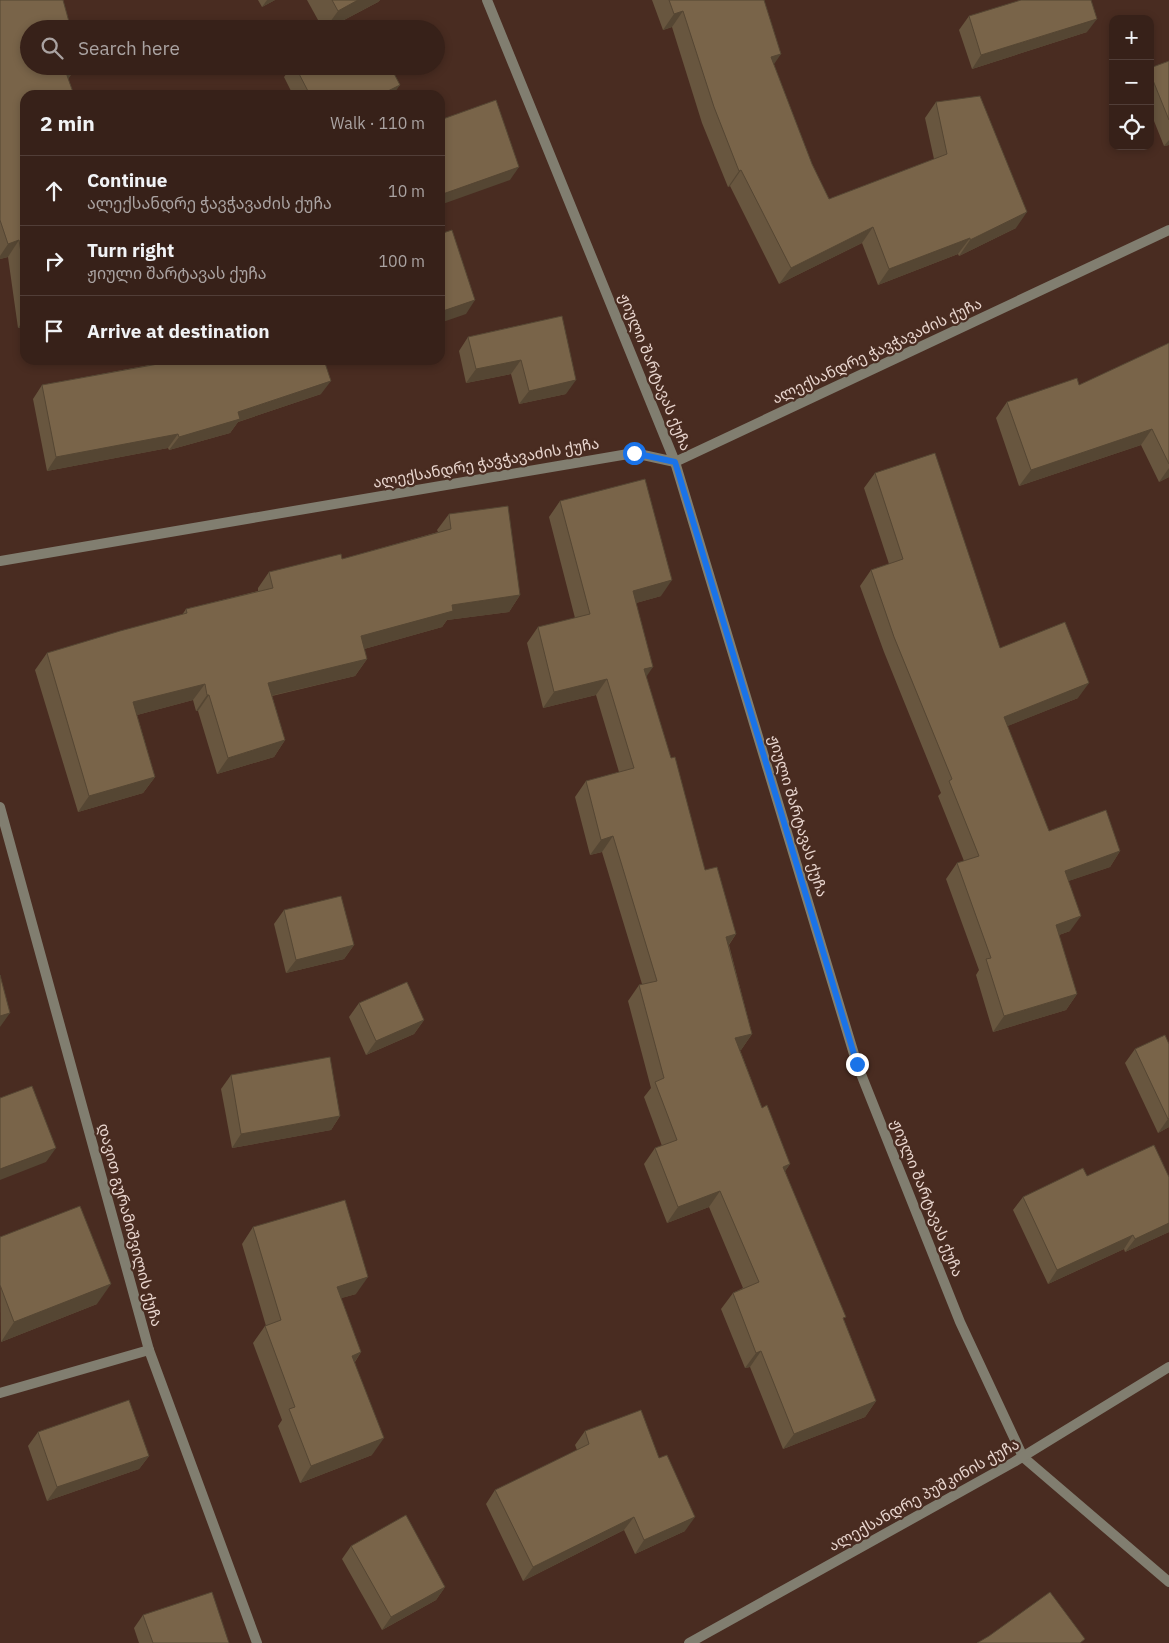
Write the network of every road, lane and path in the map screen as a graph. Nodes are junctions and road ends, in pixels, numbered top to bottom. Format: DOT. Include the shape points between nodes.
graph roads {
  1 [pos="487,0"];
  2 [pos="1169,230"];
  3 [pos="675,462"];
  4 [pos="0,561"];
  5 [pos="0,807"];
  6 [pos="149,1350"];
  7 [pos="1169,1368"];
  8 [pos="0,1393"];
  9 [pos="1024,1457"];
  10 [pos="1169,1582"];
  11 [pos="257,1643"];
  12 [pos="689,1643"];
  1 -- 3 [label="street, ჟიული შარტავას ქუჩა"];
  2 -- 3 [label="street, ალექსანდრე ჭავჭავაძის ქუჩა"];
  3 -- 4 [label="street, ალექსანდრე ჭავჭავაძის ქუჩა" via="634,453"];
  3 -- 9 [label="street, ჟიული შარტავას ქუჩა" via="857,1064 960,1322"];
  5 -- 6 [label="street, დავით გურამიშვილის ქუჩა"];
  6 -- 8 [label="street"];
  6 -- 11 [label="street, დავით გურამიშვილის ქუჩა"];
  7 -- 9 [label="street, ალექსანდრე პუშკინის ქუჩა"];
  9 -- 10 [label="street, ჟიული შარტავას ქუჩა"];
  9 -- 12 [label="street, ალექსანდრე პუშკინის ქუჩა"];
}
